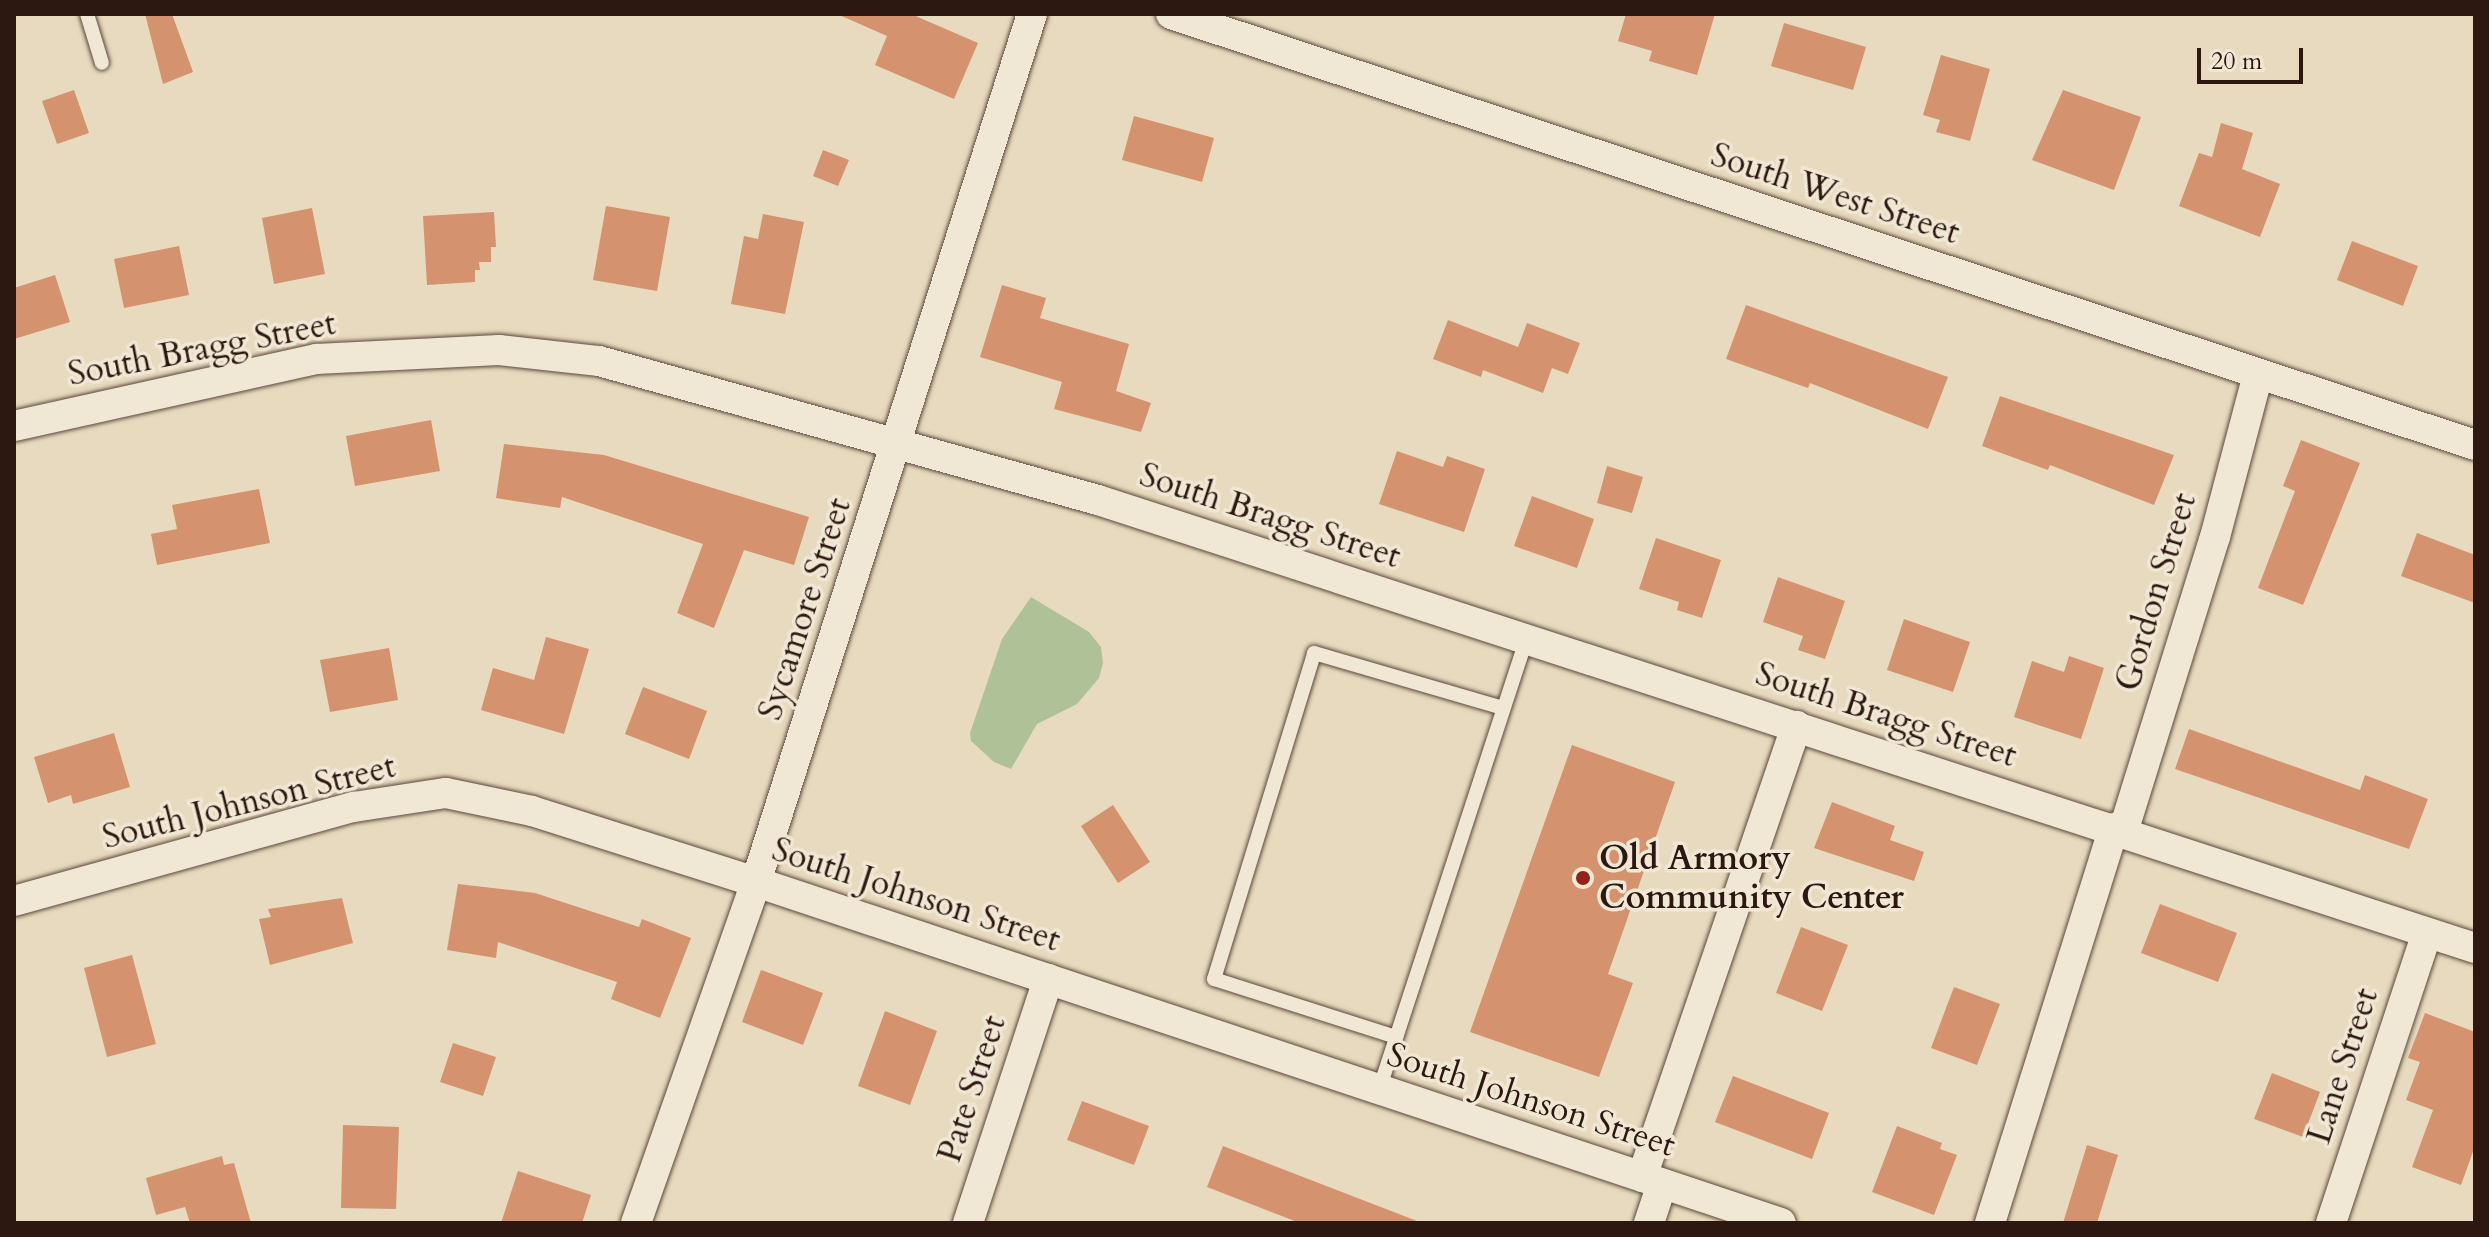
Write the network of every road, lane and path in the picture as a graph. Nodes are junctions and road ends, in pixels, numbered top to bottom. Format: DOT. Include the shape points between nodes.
graph roads {
  1 [pos="87,14"];
  2 [pos="1032,14"];
  3 [pos="1171,14"];
  4 [pos="102,63"];
  5 [pos="2258,374"];
  6 [pos="14,426"];
  7 [pos="900,441"];
  8 [pos="2475,445"];
  9 [pos="1526,639"];
  10 [pos="1503,708"];
  11 [pos="1796,726"];
  12 [pos="2118,830"];
  13 [pos="756,882"];
  14 [pos="14,901"];
  15 [pos="2427,933"];
  16 [pos="2475,948"];
  17 [pos="1048,979"];
  18 [pos="1396,1037"];
  19 [pos="1379,1090"];
  20 [pos="1652,1181"];
  21 [pos="636,1223"];
  22 [pos="968,1223"];
  23 [pos="1649,1223"];
  24 [pos="1781,1223"];
  25 [pos="1990,1223"];
  26 [pos="2331,1223"];
  1 -- 4 [label="lane"];
  2 -- 7 [label="street, Sycamore Street"];
  3 -- 5 [label="street, South West Street"];
  5 -- 8 [label="street, South West Street"];
  5 -- 12 [label="street, Gordon Street" via="2215,537"];
  6 -- 7 [label="street, South Bragg Street" via="316,359 499,350 599,361"];
  7 -- 9 [label="street, South Bragg Street"];
  7 -- 13 [label="street, Sycamore Street"];
  9 -- 10 [label="lane"];
  9 -- 11 [label="street, South Bragg Street"];
  10 -- 18 [label="lane"];
  10 -- 18 [label="lane" via="1314,653 1214,979"];
  11 -- 12 [label="street, South Bragg Street"];
  11 -- 20 [label="street"];
  12 -- 15 [label="street, South Bragg Street"];
  12 -- 25 [label="street, Gordon Street"];
  13 -- 14 [label="street, South Johnson Street" via="532,811 446,793 354,807"];
  13 -- 17 [label="street, South Johnson Street"];
  13 -- 21 [label="street, Sycamore Street"];
  15 -- 16 [label="street, South Bragg Street"];
  15 -- 26 [label="street, Lane Street"];
  17 -- 19 [label="street, South Johnson Street"];
  17 -- 22 [label="street, Pate Street"];
  18 -- 19 [label="lane"];
  19 -- 20 [label="street, South Johnson Street"];
  20 -- 23 [label="street"];
  20 -- 24 [label="street, South Johnson Street"];
}
